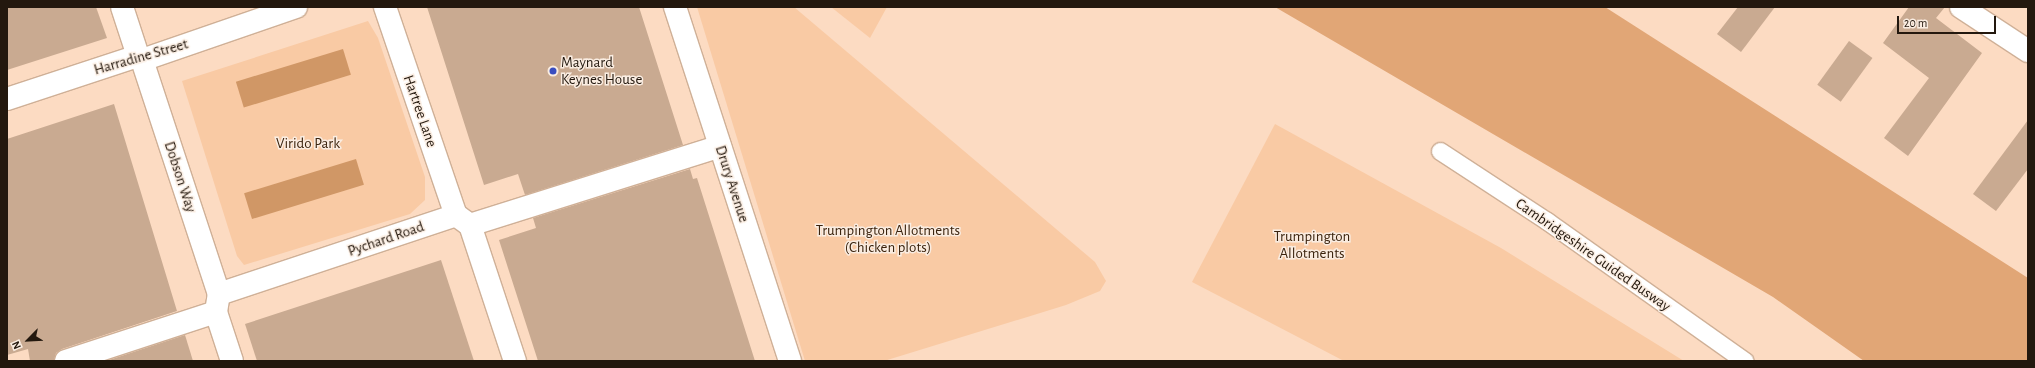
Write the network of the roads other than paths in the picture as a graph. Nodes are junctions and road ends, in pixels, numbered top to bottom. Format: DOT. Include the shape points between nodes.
graph roads {
  1 [pos="122,7"];
  2 [pos="296,7"];
  3 [pos="384,7"];
  4 [pos="675,7"];
  5 [pos="1961,7"];
  6 [pos="2028,51"];
  7 [pos="140,58"];
  8 [pos="7,99"];
  9 [pos="720,146"];
  10 [pos="1440,151"];
  11 [pos="463,220"];
  12 [pos="218,303"];
  13 [pos="66,361"];
  14 [pos="232,361"];
  15 [pos="514,361"];
  16 [pos="790,361"];
  17 [pos="1745,361"];
  1 -- 7 [label="street, Dobson Way"];
  2 -- 7 [label="street, Harradine Street"];
  3 -- 11 [label="street, Hartree Lane"];
  4 -- 9 [label="street, Drury Avenue"];
  5 -- 6 [label="street"];
  7 -- 8 [label="street, Harradine Street"];
  7 -- 12 [label="street, Dobson Way"];
  9 -- 11 [label="street, Pychard Road"];
  9 -- 16 [label="street, Drury Avenue"];
  10 -- 17 [label="lane, Cambridgeshire Guided Busway" via="1547,221"];
  11 -- 12 [label="street, Pychard Road"];
  11 -- 15 [label="street, Hartree Lane"];
  12 -- 13 [label="street, Pychard Road"];
  12 -- 14 [label="street, Dobson Way"];
}
